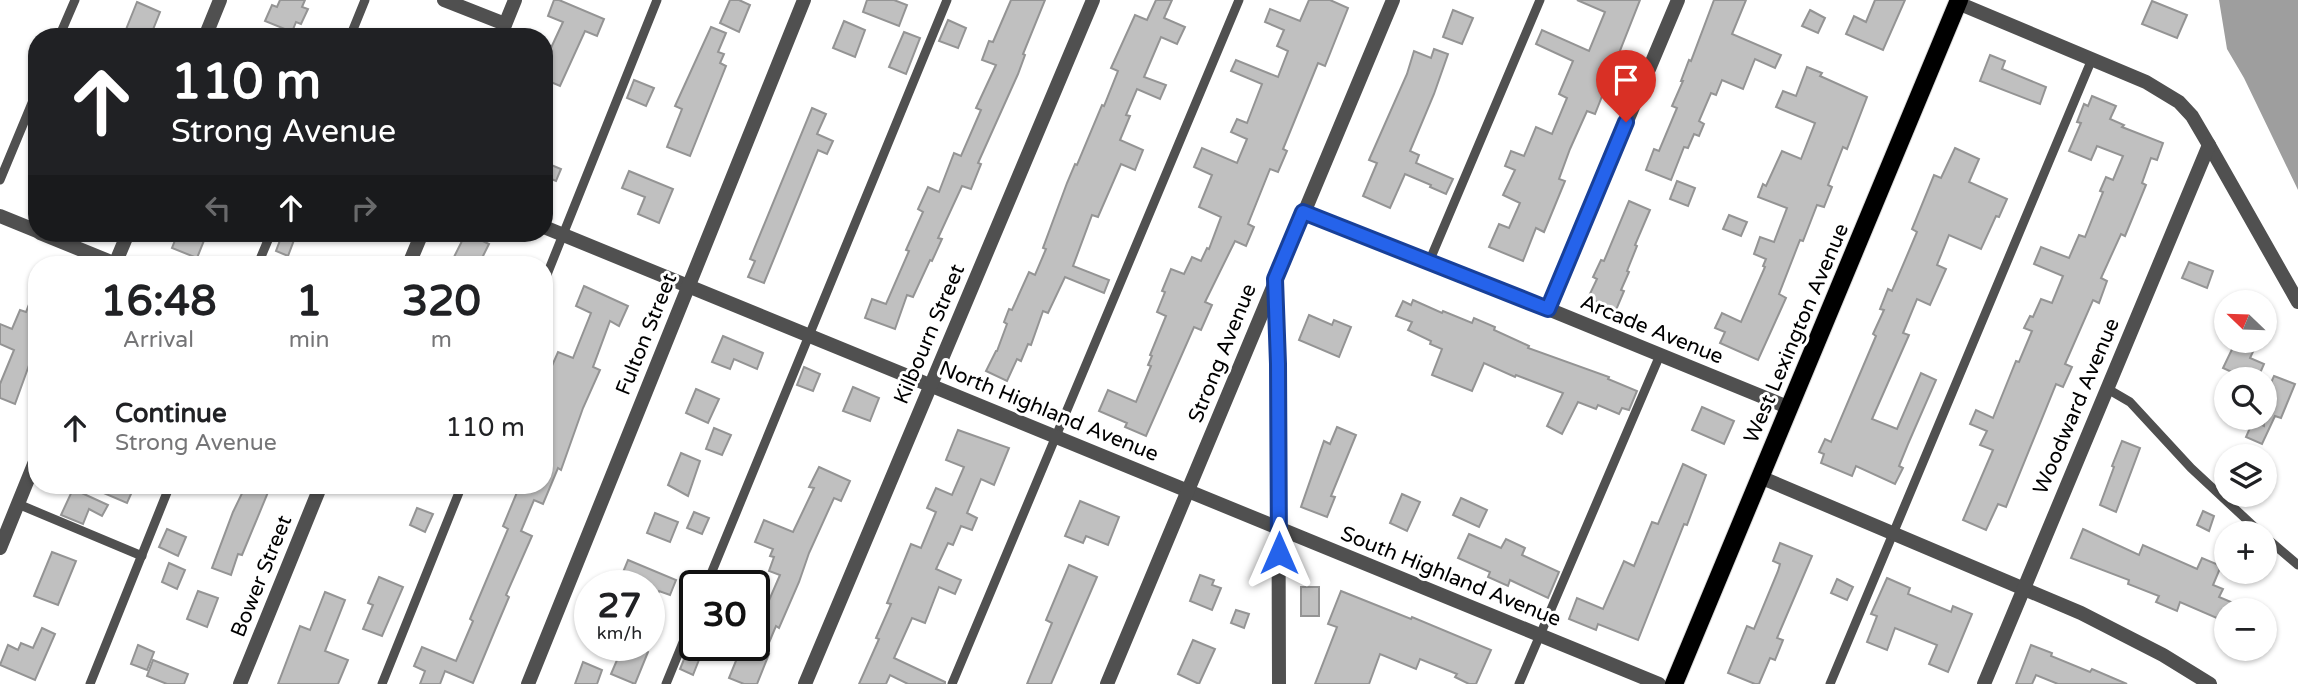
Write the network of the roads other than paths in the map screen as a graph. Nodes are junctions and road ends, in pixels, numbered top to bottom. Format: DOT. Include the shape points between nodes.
graph roads {
  1 [pos="75,0"];
  2 [pos="220,0"];
  3 [pos="365,0"];
  4 [pos="444,0"];
  5 [pos="515,0"];
  6 [pos="657,0"];
  7 [pos="804,0"];
  8 [pos="947,0"];
  9 [pos="1093,0"];
  10 [pos="1239,0"];
  11 [pos="1393,0"];
  12 [pos="1540,0"];
  13 [pos="1678,0"];
  14 [pos="1958,1"];
  15 [pos="63,28"];
  16 [pos="209,28"];
  17 [pos="354,28"];
  18 [pos="499,28"];
  19 [pos="504,28"];
  20 [pos="2092,59"];
  21 [pos="28,113"];
  22 [pos="2209,145"];
  23 [pos="0,180"];
  24 [pos="1303,212"];
  25 [pos="0,216"];
  26 [pos="28,228"];
  27 [pos="553,231"];
  28 [pos="563,235"];
  29 [pos="62,242"];
  30 [pos="96,256"];
  31 [pos="553,260"];
  32 [pos="1429,262"];
  33 [pos="1275,279"];
  34 [pos="689,285"];
  35 [pos="2298,302"];
  36 [pos="1548,309"];
  37 [pos="810,335"];
  38 [pos="1660,355"];
  39 [pos="929,386"];
  40 [pos="2106,388"];
  41 [pos="1790,408"];
  42 [pos="1057,438"];
  43 [pos="1760,477"];
  44 [pos="28,479"];
  45 [pos="1188,491"];
  46 [pos="166,494"];
  47 [pos="317,494"];
  48 [pos="458,494"];
  49 [pos="18,504"];
  50 [pos="2248,521"];
  51 [pos="1278,527"];
  52 [pos="1893,534"];
  53 [pos="2277,547"];
  54 [pos="0,548"];
  55 [pos="142,555"];
  56 [pos="2298,565"];
  57 [pos="713,570"];
  58 [pos="2024,588"];
  59 [pos="1541,635"];
  60 [pos="679,653"];
  61 [pos="90,684"];
  62 [pos="240,684"];
  63 [pos="382,684"];
  64 [pos="528,684"];
  65 [pos="666,684"];
  66 [pos="805,684"];
  67 [pos="952,684"];
  68 [pos="1107,684"];
  69 [pos="1279,684"];
  70 [pos="1519,684"];
  71 [pos="1659,684"];
  72 [pos="1674,684"];
  73 [pos="1830,684"];
  74 [pos="1984,684"];
  75 [pos="2210,684"];
  1 -- 15 [label="lane"];
  2 -- 16 [label="street"];
  3 -- 17 [label="lane"];
  4 -- 18 [label="street"];
  5 -- 19 [label="street"];
  6 -- 28 [label="lane"];
  7 -- 34 [label="street, Fulton Street"];
  8 -- 37 [label="lane"];
  9 -- 39 [label="street, Kilbourn Street"];
  10 -- 42 [label="lane"];
  11 -- 24 [label="street, Strong Avenue"];
  12 -- 32 [label="lane"];
  13 -- 36 [label="street"];
  14 -- 20 [label="street"];
  14 -- 41 [label="main road, West Lexington Avenue"];
  20 -- 22 [label="street" via="2164,91 2192,116"];
  20 -- 52 [label="lane"];
  21 -- 23 [label="lane"];
  22 -- 35 [label="street"];
  22 -- 40 [label="street, Woodward Avenue"];
  24 -- 32 [label="street, Arcade Avenue"];
  24 -- 33 [label="street, Strong Avenue"];
  25 -- 26 [label="street"];
  27 -- 28 [label="street, North Highland Avenue"];
  28 -- 31 [label="lane"];
  28 -- 34 [label="street, North Highland Avenue"];
  29 -- 30 [label="street"];
  32 -- 36 [label="street, Arcade Avenue"];
  33 -- 45 [label="street, Strong Avenue"];
  33 -- 51 [label="street"];
  34 -- 37 [label="street, North Highland Avenue"];
  34 -- 64 [label="street, Fulton Street"];
  36 -- 38 [label="street, Arcade Avenue"];
  37 -- 39 [label="street, North Highland Avenue"];
  37 -- 57 [label="lane"];
  38 -- 41 [label="street, Arcade Avenue"];
  38 -- 59 [label="lane"];
  39 -- 42 [label="street, North Highland Avenue"];
  39 -- 66 [label="street, Kilbourn Street"];
  40 -- 50 [label="lane" via="2130,402"];
  40 -- 58 [label="street, Woodward Avenue"];
  41 -- 43 [label="main road, West Lexington Avenue"];
  42 -- 45 [label="street, North Highland Avenue"];
  42 -- 67 [label="lane"];
  43 -- 52 [label="street"];
  43 -- 72 [label="main road, West Lexington Avenue"];
  44 -- 49 [label="street"];
  45 -- 51 [label="street, South Highland Avenue"];
  45 -- 68 [label="street, Strong Avenue"];
  46 -- 55 [label="lane"];
  47 -- 62 [label="street, Bower Street"];
  48 -- 63 [label="lane"];
  49 -- 54 [label="street"];
  49 -- 55 [label="lane"];
  51 -- 59 [label="street, South Highland Avenue"];
  51 -- 69 [label="street"];
  52 -- 58 [label="street"];
  52 -- 73 [label="lane"];
  53 -- 56 [label="lane"];
  55 -- 61 [label="lane"];
  58 -- 74 [label="street, Woodward Avenue"];
  58 -- 75 [label="street" via="2118,631"];
  59 -- 70 [label="lane"];
  59 -- 71 [label="street, South Highland Avenue"];
  60 -- 65 [label="lane"];
}
